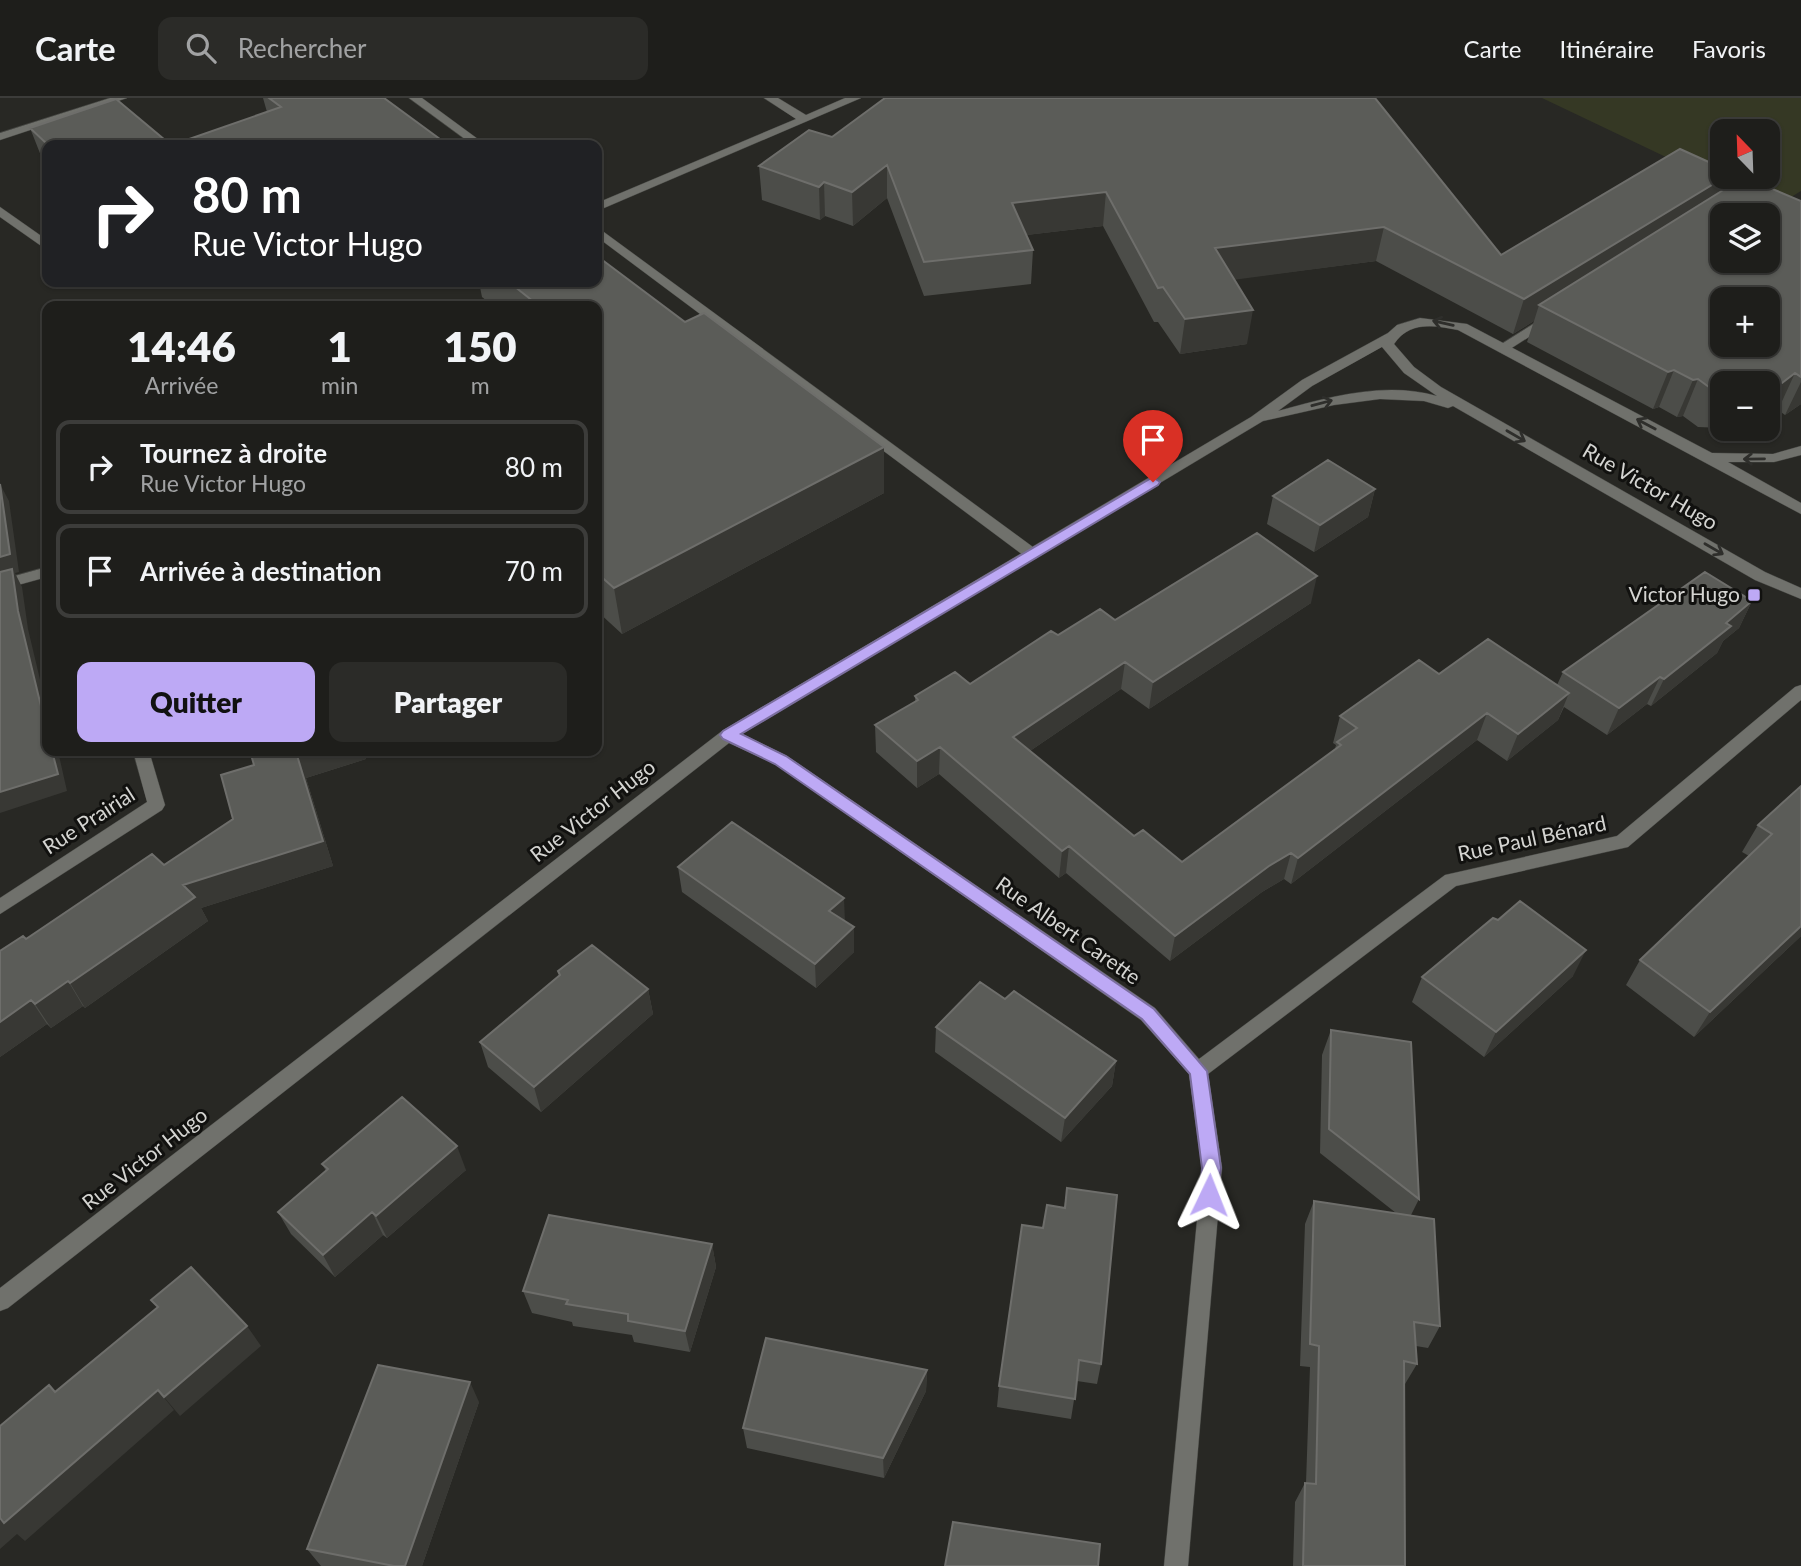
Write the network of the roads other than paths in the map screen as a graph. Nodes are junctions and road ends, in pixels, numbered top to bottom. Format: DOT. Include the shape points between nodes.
graph roads {
  1 [pos="121,98"];
  2 [pos="415,98"];
  3 [pos="770,98"];
  4 [pos="855,98"];
  5 [pos="806,119"];
  6 [pos="0,137"];
  7 [pos="473,140"];
  8 [pos="602,205"];
  9 [pos="0,211"];
  10 [pos="602,235"];
  11 [pos="42,242"];
  12 [pos="1560,311"];
  13 [pos="1391,335"];
  14 [pos="1502,348"];
  15 [pos="1479,415"];
  16 [pos="1256,420"];
  17 [pos="1801,450"];
  18 [pos="1707,456"];
  19 [pos="1801,509"];
  20 [pos="1032,554"];
  21 [pos="42,573"];
  22 [pos="0,585"];
  23 [pos="1801,594"];
  24 [pos="1801,691"];
  25 [pos="728,735"];
  26 [pos="142,756"];
  27 [pos="0,907"];
  28 [pos="1198,1071"];
  29 [pos="0,1301"];
  30 [pos="1177,1566"];
  1 -- 6 [label="street"];
  2 -- 7 [label="street"];
  3 -- 5 [label="street"];
  4 -- 5 [label="street"];
  5 -- 8 [label="street"];
  9 -- 11 [label="street"];
  10 -- 20 [label="street"];
  12 -- 14 [label="street"];
  14 -- 13 [label="street, Rue Victor Hugo, one-way" via="1462,327 1432,320 1408,323"];
  13 -- 15 [label="street, Rue Victor Hugo" via="1387,344 1411,374"];
  13 -- 16 [label="street, Rue Victor Hugo" via="1307,383"];
  18 -- 14 [label="street, Rue Victor Hugo, one-way"];
  16 -- 15 [label="street, Rue Victor Hugo, one-way" via="1340,398 1396,395 1436,399"];
  15 -- 23 [label="street, Rue Victor Hugo, one-way" via="1760,576"];
  16 -- 20 [label="street, Rue Victor Hugo"];
  17 -- 18 [label="street, one-way" via="1774,458"];
  18 -- 19 [label="street, Rue Victor Hugo"];
  20 -- 25 [label="street, Rue Victor Hugo"];
  21 -- 22 [label="street"];
  24 -- 28 [label="street, Rue Paul Bénard" via="1622,842 1451,880"];
  25 -- 28 [label="street, Rue Albert Carette" via="781,760 1148,1014"];
  25 -- 29 [label="street, Rue Victor Hugo"];
  26 -- 27 [label="street, Rue Prairial" via="156,804"];
  28 -- 30 [label="street" via="1212,1168"];
}
